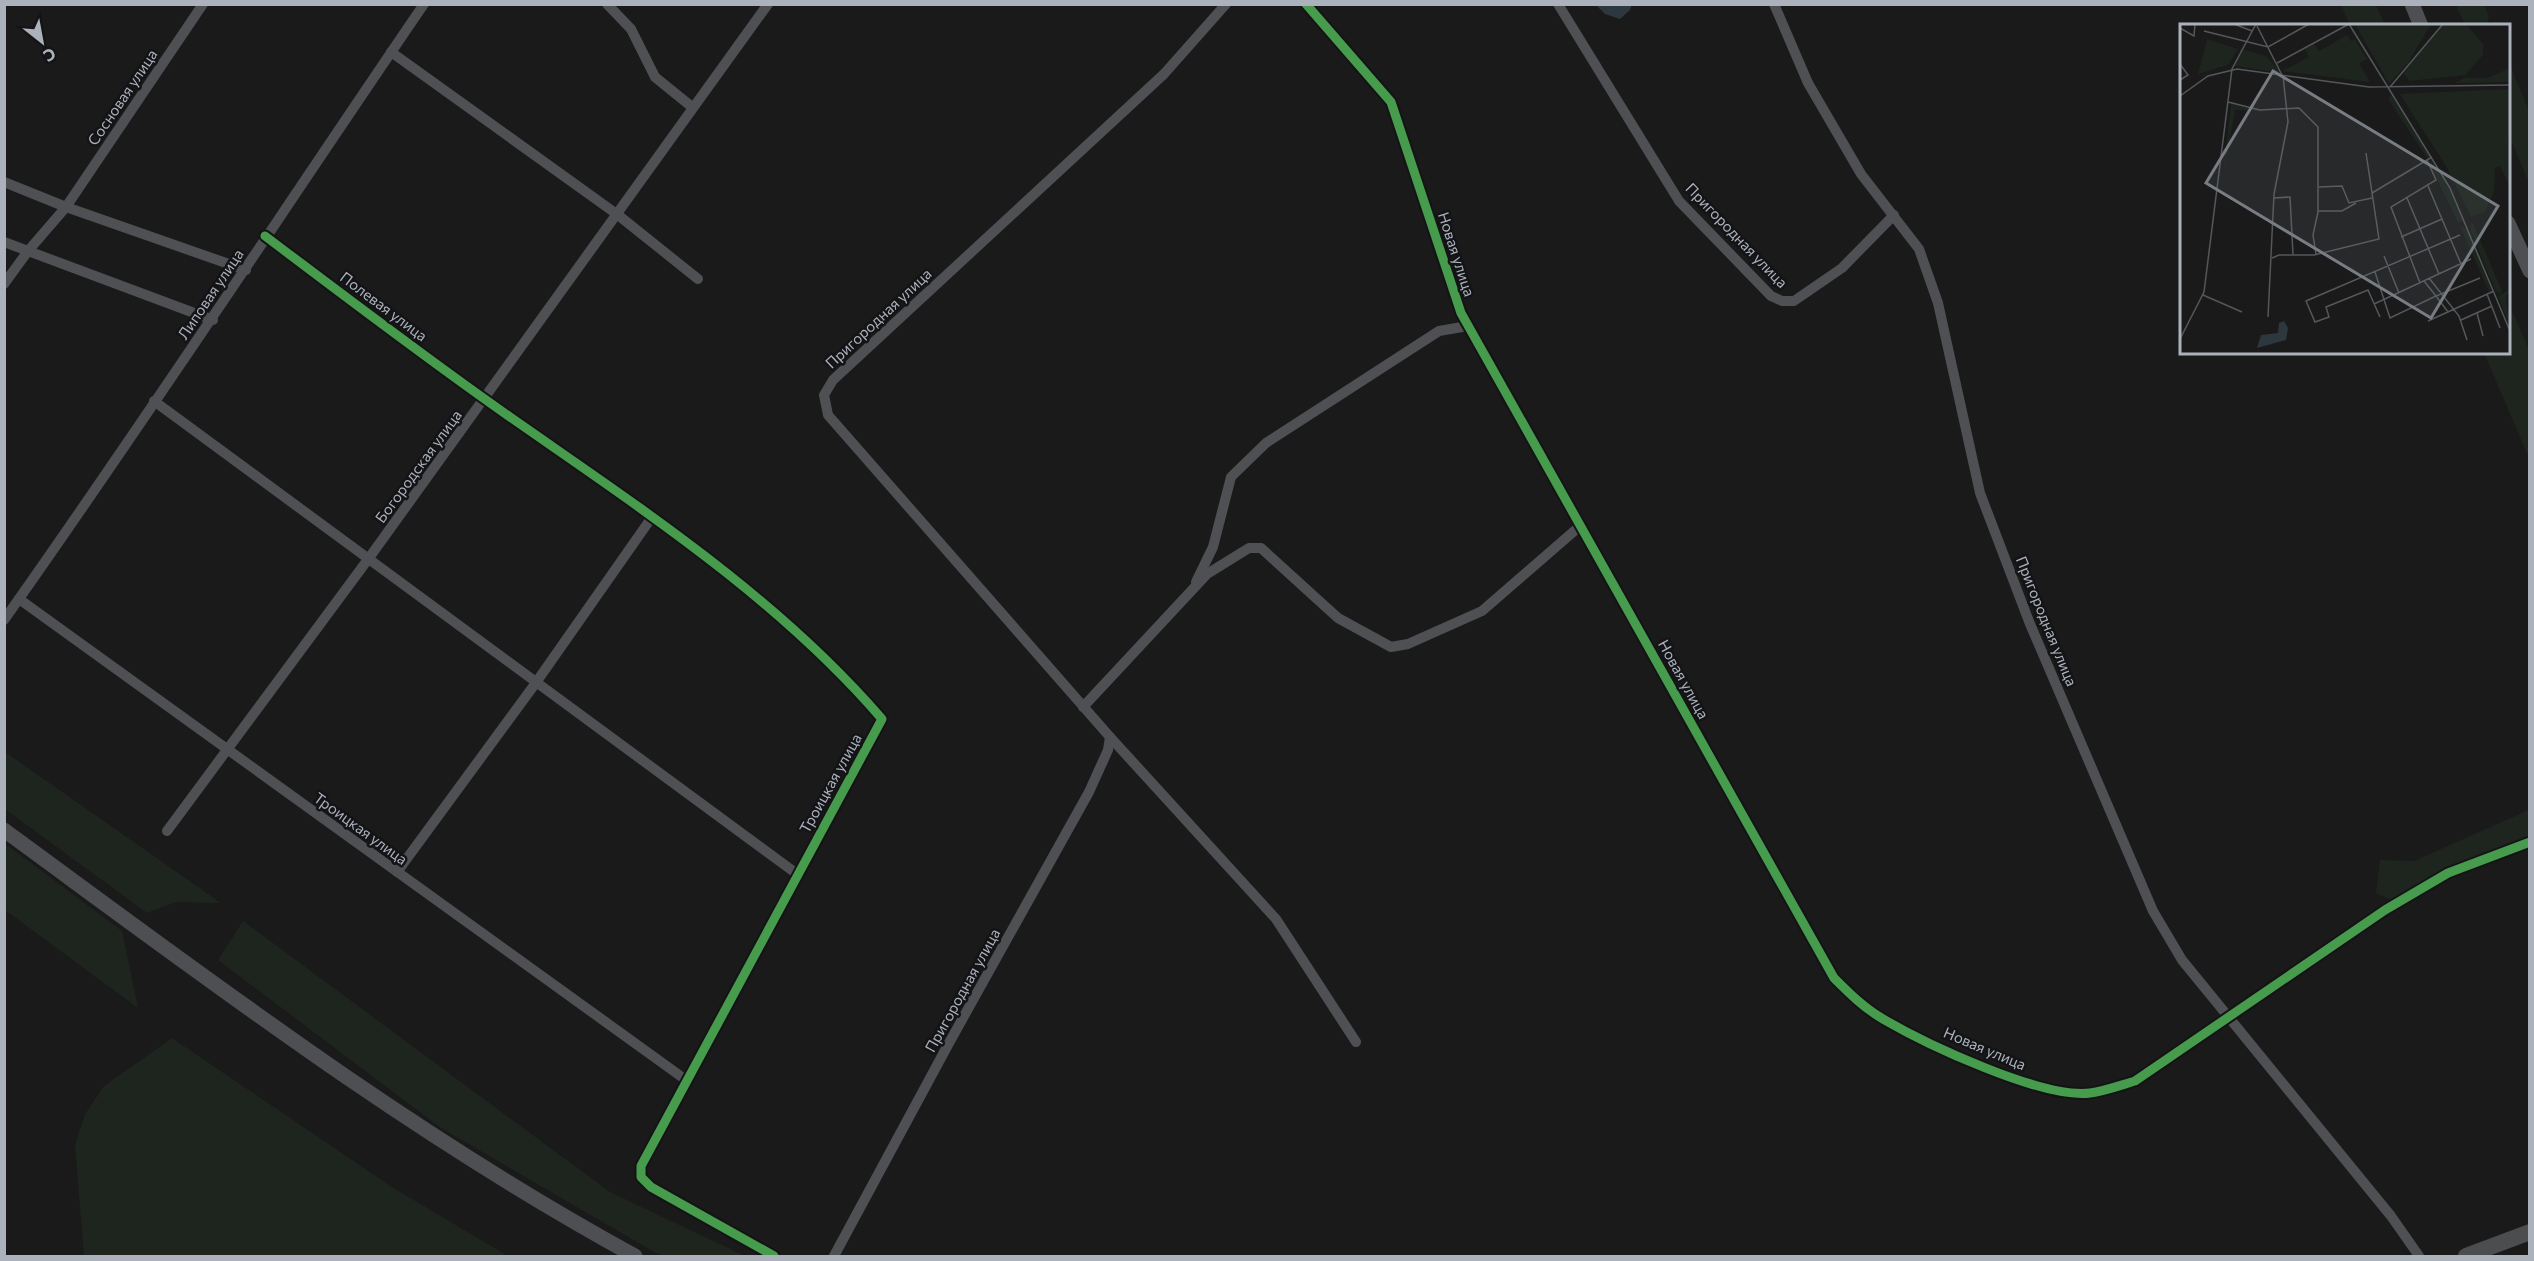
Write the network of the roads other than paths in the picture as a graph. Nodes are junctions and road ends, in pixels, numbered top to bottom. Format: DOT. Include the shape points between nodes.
graph roads {
  1 [pos="203,4"];
  2 [pos="424,4"];
  3 [pos="607,4"];
  4 [pos="768,4"];
  5 [pos="1226,4"];
  6 [pos="1306,4"];
  7 [pos="1558,4"];
  8 [pos="1774,4"];
  9 [pos="2412,4"];
  10 [pos="2420,24"];
  11 [pos="391,52"];
  12 [pos="692,107"];
  13 [pos="4,182"];
  14 [pos="66,207"];
  15 [pos="1894,214"];
  16 [pos="618,215"];
  17 [pos="2510,228"];
  18 [pos="265,236"];
  19 [pos="4,242"];
  20 [pos="28,250"];
  21 [pos="246,270"];
  22 [pos="2529,271"];
  23 [pos="698,279"];
  24 [pos="4,284"];
  25 [pos="213,320"];
  26 [pos="1468,326"];
  27 [pos="484,399"];
  28 [pos="154,401"];
  29 [pos="652,517"];
  30 [pos="1580,526"];
  31 [pos="369,558"];
  32 [pos="1194,588"];
  33 [pos="19,599"];
  34 [pos="4,620"];
  35 [pos="535,684"];
  36 [pos="1083,707"];
  37 [pos="1110,737"];
  38 [pos="227,749"];
  39 [pos="4,830"];
  40 [pos="167,831"];
  41 [pos="2529,842"];
  42 [pos="397,872"];
  43 [pos="797,874"];
  44 [pos="2229,1016"];
  45 [pos="1356,1042"];
  46 [pos="686,1080"];
  47 [pos="2529,1232"];
  48 [pos="635,1257"];
  49 [pos="774,1257"];
  50 [pos="834,1257"];
  51 [pos="2419,1257"];
  52 [pos="2466,1257"];
  1 -- 14 [label="street, Сосновая улица"];
  2 -- 11 [label="street, Липовая улица"];
  3 -- 12 [label="street" via="631,29 655,77"];
  4 -- 12 [label="street, Богородская улица"];
  5 -- 36 [label="street, Пригородная улица" via="1164,74 833,380 824,395 828,415"];
  6 -- 26 [label="street, Новая улица" via="1391,102"];
  7 -- 15 [label="street, Пригородная улица" via="1679,201 1771,296 1782,302 1794,302 1842,268"];
  8 -- 15 [label="street, Пригородная улица" via="1808,83 1861,174"];
  9 -- 10 [label="street"];
  11 -- 16 [label="street"];
  11 -- 18 [label="street, Липовая улица"];
  12 -- 16 [label="street, Богородская улица"];
  13 -- 14 [label="street"];
  14 -- 20 [label="street, Сосновая улица"];
  14 -- 21 [label="street"];
  15 -- 44 [label="street, Пригородная улица" via="1919,249 1938,303 1980,493 2030,624 2153,911 2182,960"];
  16 -- 23 [label="street"];
  16 -- 27 [label="street, Богородская улица"];
  17 -- 22 [label="street"];
  18 -- 21 [label="street, Липовая улица"];
  18 -- 27 [label="street, Полевая улица"];
  19 -- 20 [label="street"];
  20 -- 24 [label="street, Сосновая улица"];
  20 -- 25 [label="street"];
  21 -- 25 [label="street, Липовая улица"];
  25 -- 28 [label="street, Липовая улица"];
  26 -- 30 [label="street, Новая улица"];
  26 -- 32 [label="street" via="1439,331 1266,443 1231,477 1213,547"];
  27 -- 29 [label="street, Троицкая улица"];
  27 -- 31 [label="street, Богородская улица"];
  28 -- 31 [label="street"];
  28 -- 33 [label="street, Липовая улица"];
  29 -- 35 [label="street"];
  29 -- 43 [label="street, Троицкая улица" via="796,629 882,719"];
  30 -- 32 [label="street" via="1482,611 1408,644 1391,647 1338,618 1261,548 1249,548 1207,574"];
  30 -- 44 [label="street, Новая улица" via="1834,978 1857,1001 1883,1019 1986,1068 2049,1089 2090,1093 2135,1081"];
  31 -- 35 [label="street"];
  31 -- 38 [label="street, Богородская улица"];
  32 -- 36 [label="street"];
  33 -- 34 [label="street, Липовая улица"];
  33 -- 38 [label="street, Троицкая улица"];
  35 -- 42 [label="street"];
  35 -- 43 [label="street"];
  36 -- 37 [label="street, Пригородная улица"];
  37 -- 45 [label="street, Пригородная улица" via="1276,919"];
  37 -- 50 [label="street, Пригородная улица" via="1089,792"];
  38 -- 40 [label="street, Богородская улица"];
  38 -- 42 [label="street, Троицкая улица"];
  39 -- 48 [label="street" via="386,1106 503,1181"];
  41 -- 44 [label="street, Новая улица" via="2439,879 2385,910"];
  42 -- 46 [label="street, Троицкая улица"];
  43 -- 46 [label="street, Троицкая улица"];
  44 -- 51 [label="street, Пригородная улица" via="2391,1216"];
  46 -- 49 [label="street, Троицкая улица" via="641,1166 641,1177 651,1187"];
  47 -- 52 [label="main road"];
}
